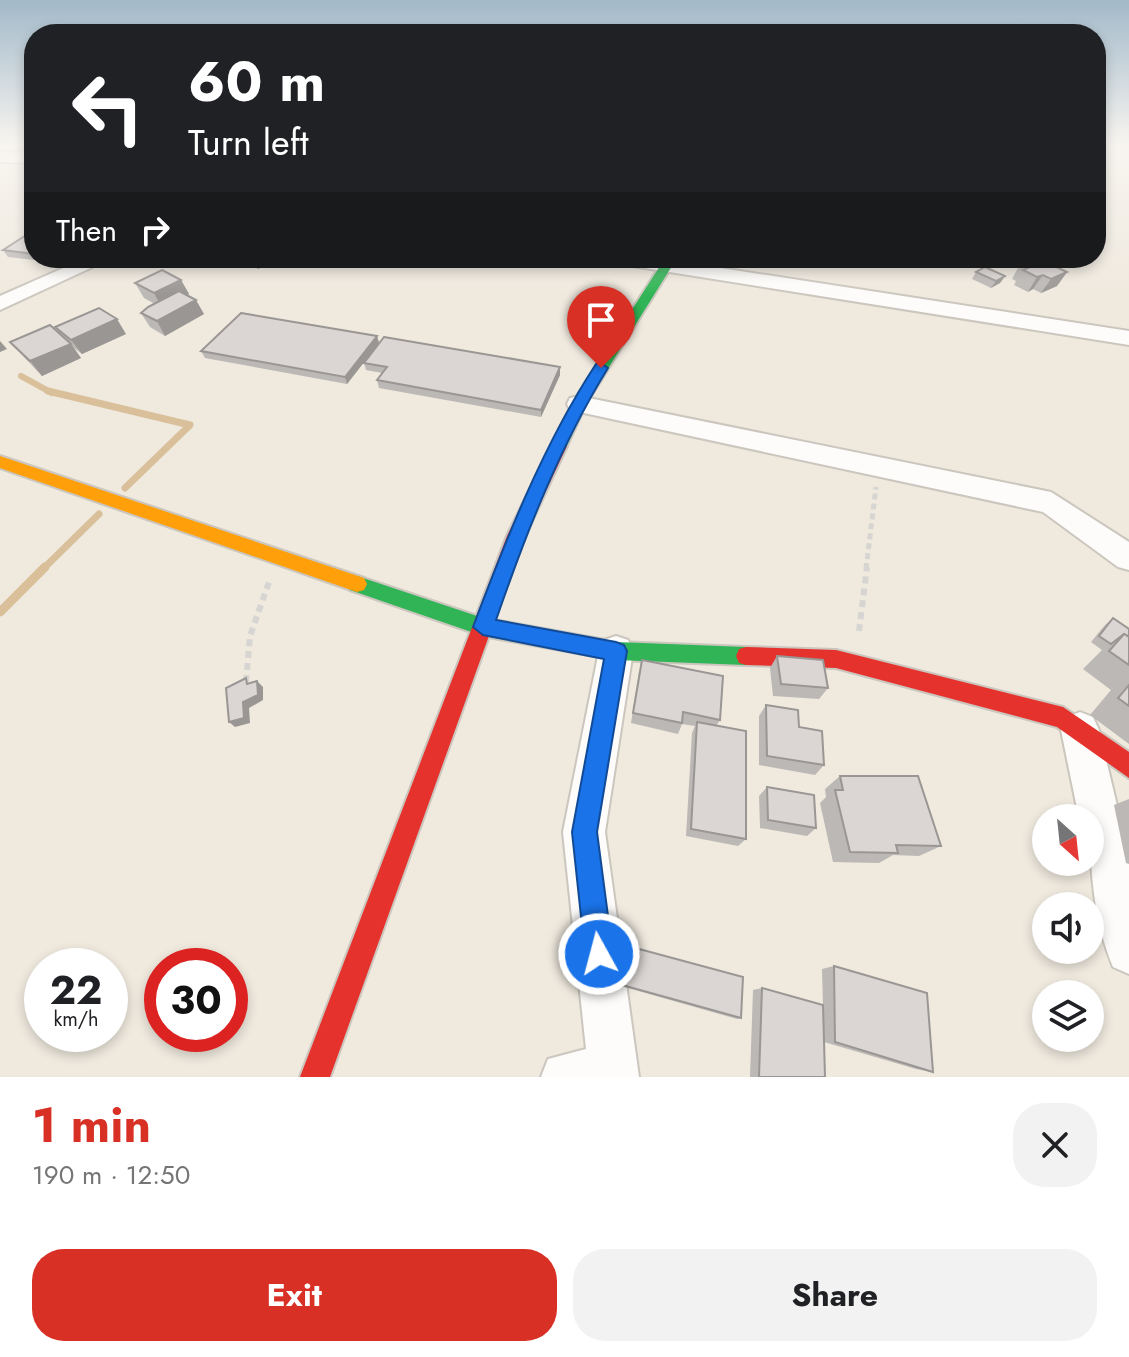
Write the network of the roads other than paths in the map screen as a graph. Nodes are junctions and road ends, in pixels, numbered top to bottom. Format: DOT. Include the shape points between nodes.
graph roads {
  1 [pos="80,268"];
  2 [pos="665,268"];
  3 [pos="699,268"];
  4 [pos="0,304"];
  5 [pos="1129,338"];
  6 [pos="579,404"];
  7 [pos="0,462"];
  8 [pos="1129,558"];
  9 [pos="483,627"];
  10 [pos="616,651"];
  11 [pos="1080,730"];
  12 [pos="1129,766"];
  13 [pos="1129,951"];
  14 [pos="315,1077"];
  15 [pos="566,1077"];
  16 [pos="591,1077"];
  17 [pos="614,1077"];
  1 -- 4 [label="street"];
  2 -- 6 [label="street"];
  3 -- 5 [label="street"];
  6 -- 8 [label="street" via="1051,503"];
  6 -- 9 [label="street" via="516,536"];
  7 -- 9 [label="street"];
  9 -- 10 [label="street"];
  9 -- 14 [label="street"];
  10 -- 11 [label="street" via="836,659 1063,718"];
  10 -- 17 [label="street" via="584,832"];
  11 -- 12 [label="street"];
  11 -- 13 [label="street"];
  15 -- 16 [label="street"];
}
